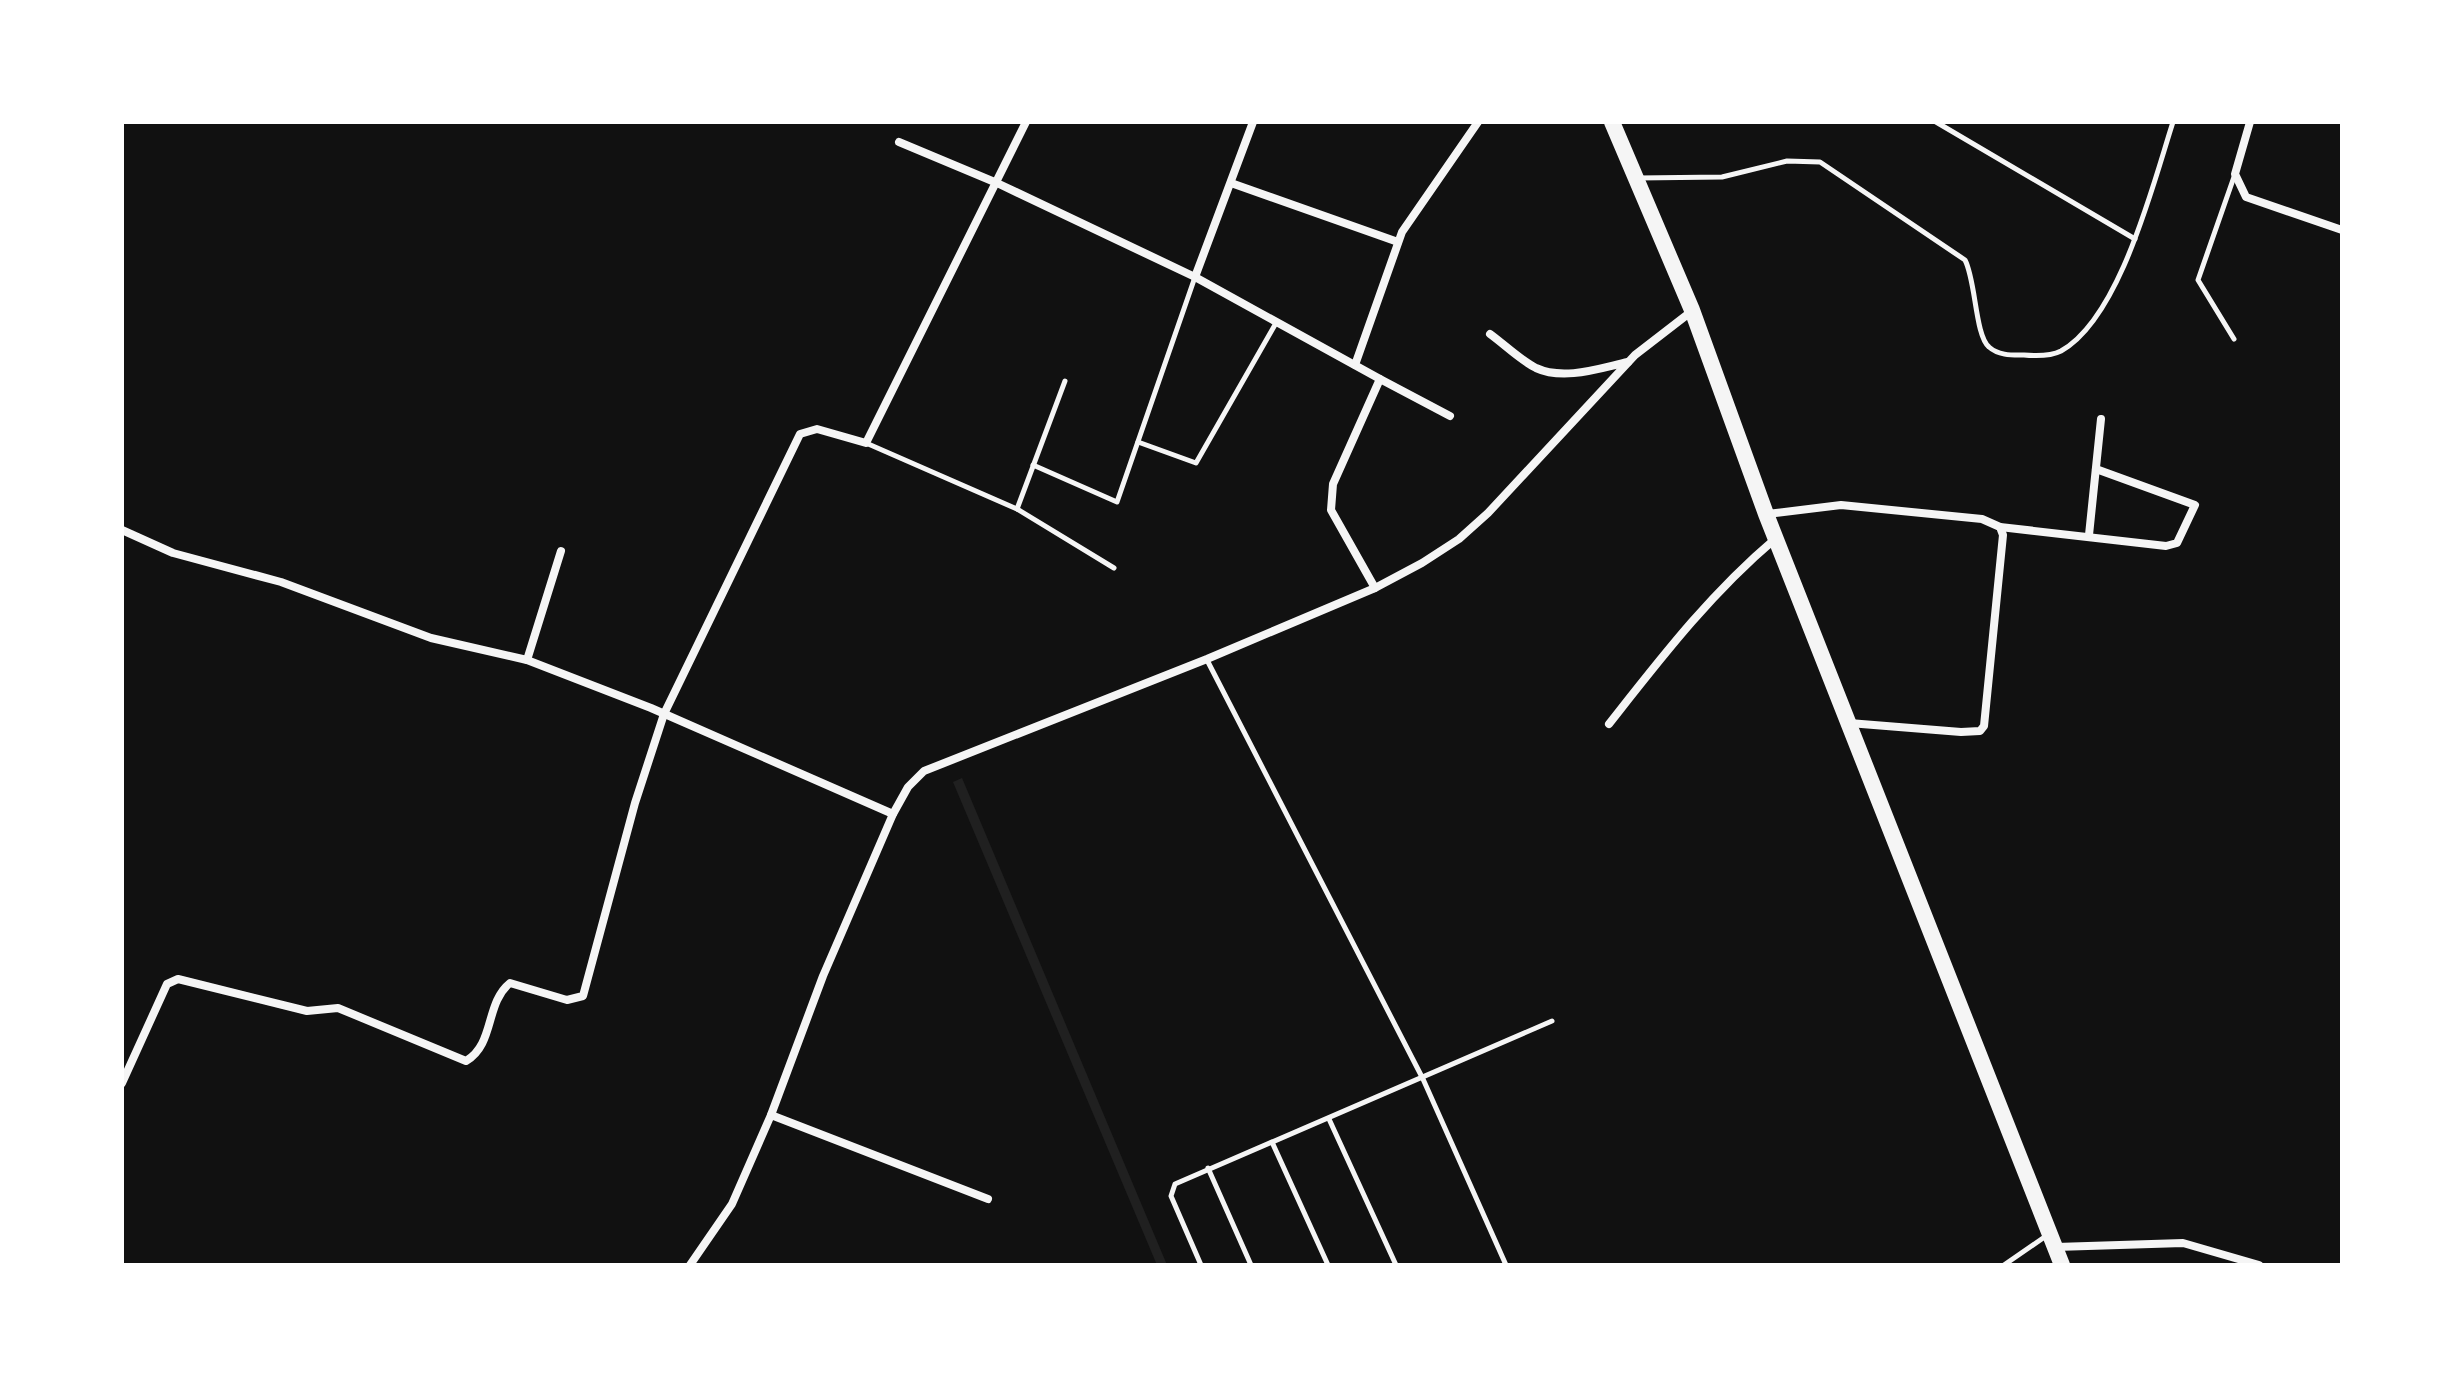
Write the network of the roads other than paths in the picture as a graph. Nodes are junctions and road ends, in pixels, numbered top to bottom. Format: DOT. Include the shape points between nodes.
graph roads {
  1 [pos="1026,122"];
  2 [pos="1253,122"];
  3 [pos="1478,122"];
  4 [pos="1612,122"];
  5 [pos="1936,122"];
  6 [pos="2173,122"];
  7 [pos="2250,122"];
  8 [pos="899,142"];
  9 [pos="2235,174"];
  10 [pos="1637,178"];
  11 [pos="997,183"];
  12 [pos="1231,183"];
  13 [pos="2342,230"];
  14 [pos="2135,239"];
  15 [pos="1398,242"];
  16 [pos="1195,277"];
  17 [pos="1692,310"];
  18 [pos="1276,323"];
  19 [pos="1490,334"];
  20 [pos="2234,339"];
  21 [pos="1629,362"];
  22 [pos="1355,365"];
  23 [pos="1380,379"];
  24 [pos="1065,381"];
  25 [pos="1450,416"];
  26 [pos="2101,419"];
  27 [pos="1138,442"];
  28 [pos="866,443"];
  29 [pos="1033,465"];
  30 [pos="2096,469"];
  31 [pos="1017,509"];
  32 [pos="1766,514"];
  33 [pos="2000,527"];
  34 [pos="122,530"];
  35 [pos="2089,535"];
  36 [pos="1775,538"];
  37 [pos="561,551"];
  38 [pos="1114,568"];
  39 [pos="1375,588"];
  40 [pos="1207,659"];
  41 [pos="527,660"];
  42 [pos="664,714"];
  43 [pos="1849,723"];
  44 [pos="1609,724"];
  45 [pos="893,814"];
  46 [pos="1552,1021"];
  47 [pos="1423,1079"];
  48 [pos="122,1083"];
  49 [pos="771,1115"];
  50 [pos="1329,1119"];
  51 [pos="1272,1142"];
  52 [pos="1208,1168"];
  53 [pos="988,1199"];
  54 [pos="2052,1240"];
  55 [pos="690,1265"];
  56 [pos="1201,1265"];
  57 [pos="1251,1265"];
  58 [pos="1328,1265"];
  59 [pos="1396,1265"];
  60 [pos="1506,1265"];
  61 [pos="2004,1265"];
  62 [pos="2062,1265"];
  63 [pos="2259,1265"];
  1 -- 11 [label="street"];
  2 -- 12 [label="street"];
  3 -- 15 [label="street"];
  4 -- 10 [label="highway"];
  5 -- 14 [label="lane"];
  6 -- 14 [label="lane"];
  7 -- 9 [label="street"];
  8 -- 11 [label="street"];
  9 -- 13 [label="street" via="2246,197"];
  9 -- 20 [label="lane" via="2198,280"];
  10 -- 14 [label="lane" via="1722,177 1787,161 1820,162 1965,260 1973,275 1984,341 2006,355 2058,353 2073,342 2097,312"];
  10 -- 17 [label="highway"];
  11 -- 16 [label="street"];
  11 -- 28 [label="street"];
  12 -- 15 [label="street"];
  12 -- 16 [label="street"];
  15 -- 22 [label="street"];
  16 -- 18 [label="street"];
  16 -- 27 [label="lane"];
  17 -- 21 [label="street"];
  17 -- 32 [label="highway"];
  18 -- 22 [label="street"];
  18 -- 27 [label="lane" via="1196,463"];
  19 -- 21 [label="street" via="1536,368 1550,372 1569,374"];
  21 -- 39 [label="street" via="1459,539"];
  22 -- 23 [label="street"];
  23 -- 25 [label="street"];
  23 -- 39 [label="street" via="1333,484 1331,502"];
  24 -- 29 [label="lane"];
  26 -- 30 [label="street"];
  27 -- 29 [label="lane" via="1117,502"];
  28 -- 31 [label="lane"];
  28 -- 42 [label="street" via="817,429 800,434"];
  29 -- 31 [label="lane"];
  30 -- 35 [label="street"];
  30 -- 35 [label="street" via="2195,505 2172,545"];
  31 -- 38 [label="lane"];
  32 -- 33 [label="street" via="1841,505 1982,519"];
  32 -- 36 [label="highway"];
  33 -- 35 [label="street"];
  33 -- 43 [label="street" via="1984,726 1961,732"];
  34 -- 41 [label="street" via="173,553 281,582 431,638"];
  36 -- 43 [label="highway"];
  36 -- 44 [label="street" via="1692,619"];
  37 -- 41 [label="street"];
  39 -- 40 [label="street"];
  40 -- 45 [label="street" via="924,771"];
  40 -- 47 [label="lane"];
  41 -- 42 [label="street"];
  42 -- 45 [label="street"];
  42 -- 48 [label="street" via="583,996 567,1000 510,983 500,991 482,1047 466,1061 338,1008 307,1011 178,979 167,984"];
  43 -- 54 [label="highway"];
  45 -- 49 [label="street" via="823,976"];
  46 -- 47 [label="lane"];
  47 -- 50 [label="lane"];
  47 -- 60 [label="lane"];
  49 -- 53 [label="street"];
  49 -- 55 [label="street" via="732,1204"];
  50 -- 51 [label="lane"];
  50 -- 59 [label="lane"];
  51 -- 52 [label="lane"];
  51 -- 58 [label="lane"];
  52 -- 56 [label="lane" via="1171,1191"];
  52 -- 57 [label="lane"];
  54 -- 61 [label="lane"];
  54 -- 62 [label="highway"];
  54 -- 63 [label="street" via="2183,1243"];
}
